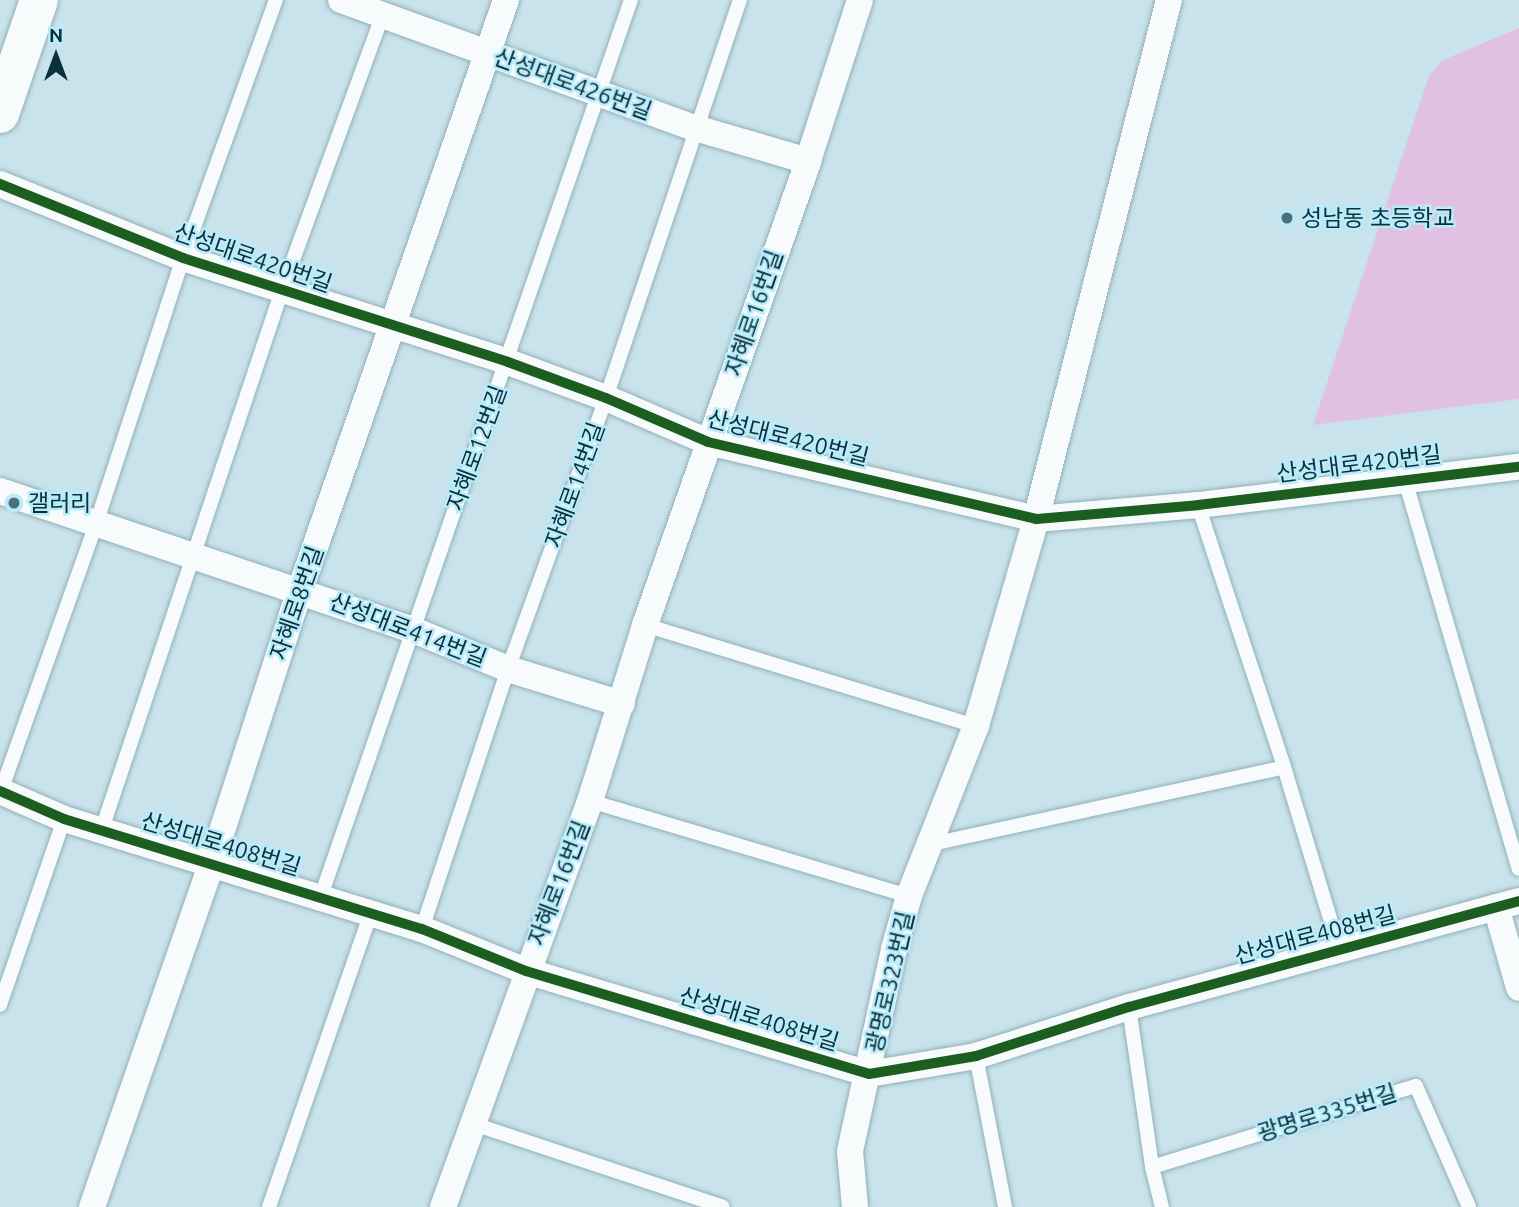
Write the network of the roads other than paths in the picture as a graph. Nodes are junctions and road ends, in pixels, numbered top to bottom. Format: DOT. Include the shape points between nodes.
graph roads {
  1 [pos="39,0"];
  2 [pos="276,0"];
  3 [pos="341,0"];
  4 [pos="506,0"];
  5 [pos="631,0"];
  6 [pos="740,0"];
  7 [pos="860,0"];
  8 [pos="1169,0"];
  9 [pos="383,13"];
  10 [pos="487,52"];
  11 [pos="600,95"];
  12 [pos="0,114"];
  13 [pos="695,128"];
  14 [pos="808,161"];
  15 [pos="0,184"];
  16 [pos="183,258"];
  17 [pos="282,290"];
  18 [pos="393,327"];
  19 [pos="508,362"];
  20 [pos="606,398"];
  21 [pos="708,442"];
  22 [pos="1519,467"];
  23 [pos="1405,480"];
  24 [pos="0,491"];
  25 [pos="1198,505"];
  26 [pos="1036,519"];
  27 [pos="96,524"];
  28 [pos="194,555"];
  29 [pos="300,590"];
  30 [pos="645,625"];
  31 [pos="411,629"];
  32 [pos="508,669"];
  33 [pos="622,704"];
  34 [pos="976,726"];
  35 [pos="1284,766"];
  36 [pos="1,791"];
  37 [pos="590,801"];
  38 [pos="64,819"];
  39 [pos="102,829"];
  40 [pos="932,844"];
  41 [pos="211,865"];
  42 [pos="1519,869"];
  43 [pos="321,896"];
  44 [pos="909,896"];
  45 [pos="1507,904"];
  46 [pos="370,915"];
  47 [pos="422,929"];
  48 [pos="1340,950"];
  49 [pos="526,971"];
  50 [pos="1519,988"];
  51 [pos="0,1005"];
  52 [pos="1129,1007"];
  53 [pos="976,1056"];
  54 [pos="869,1074"];
  55 [pos="474,1124"];
  56 [pos="1153,1167"];
  57 [pos="92,1207"];
  58 [pos="269,1207"];
  59 [pos="443,1207"];
  60 [pos="723,1207"];
  61 [pos="855,1207"];
  62 [pos="1005,1207"];
  63 [pos="1162,1207"];
  64 [pos="1469,1207"];
  1 -- 12 [label="main road"];
  2 -- 16 [label="lane, 산성대로420번길"];
  3 -- 9 [label="street, 산성대로426번길"];
  4 -- 10 [label="street, 자혜로8번길"];
  5 -- 11 [label="lane, 자혜로12번길"];
  6 -- 13 [label="lane, 자혜로14번길"];
  7 -- 14 [label="street, 자혜로16번길"];
  8 -- 26 [label="street, 광명로323번길"];
  9 -- 10 [label="street, 산성대로426번길"];
  9 -- 17 [label="lane, 산성대로420번길"];
  10 -- 11 [label="street, 산성대로426번길"];
  10 -- 18 [label="street, 자혜로8번길"];
  11 -- 13 [label="street, 산성대로426번길"];
  11 -- 19 [label="lane, 자혜로12번길"];
  13 -- 14 [label="street, 산성대로426번길"];
  13 -- 20 [label="lane, 자혜로14번길"];
  14 -- 21 [label="street, 자혜로16번길"];
  15 -- 16 [label="street, 산성대로420번길"];
  16 -- 17 [label="street, 산성대로420번길"];
  16 -- 27 [label="lane"];
  17 -- 18 [label="street, 산성대로420번길"];
  17 -- 28 [label="lane"];
  18 -- 19 [label="street, 산성대로420번길"];
  18 -- 29 [label="street, 자혜로8번길"];
  19 -- 20 [label="street, 산성대로420번길"];
  19 -- 31 [label="lane, 자혜로12번길"];
  20 -- 21 [label="street, 산성대로420번길"];
  20 -- 32 [label="lane, 자혜로14번길"];
  21 -- 26 [label="street, 산성대로420번길"];
  21 -- 30 [label="street, 자혜로16번길"];
  22 -- 23 [label="street, 산성대로420번길"];
  23 -- 25 [label="street, 산성대로420번길"];
  23 -- 42 [label="lane, 산성대로420번길"];
  24 -- 27 [label="street, 산성대로414번길"];
  25 -- 26 [label="street, 산성대로420번길"];
  25 -- 35 [label="lane"];
  26 -- 34 [label="street, 광명로323번길"];
  27 -- 28 [label="street, 산성대로414번길"];
  27 -- 36 [label="lane, 산성대로408번길"];
  28 -- 29 [label="street, 산성대로414번길"];
  28 -- 39 [label="lane"];
  29 -- 31 [label="street, 산성대로414번길"];
  29 -- 41 [label="street, 자혜로8번길"];
  30 -- 33 [label="street, 자혜로16번길"];
  30 -- 34 [label="lane"];
  31 -- 32 [label="street, 산성대로414번길"];
  31 -- 43 [label="lane, 자혜로12번길"];
  32 -- 33 [label="street, 산성대로414번길"];
  32 -- 47 [label="lane, 자혜로14번길"];
  33 -- 37 [label="street, 자혜로16번길"];
  34 -- 40 [label="street, 광명로323번길"];
  35 -- 40 [label="lane"];
  35 -- 48 [label="lane, 산성대로408번길"];
  36 -- 38 [label="street, 산성대로408번길"];
  37 -- 44 [label="lane, 자혜로16번길"];
  37 -- 49 [label="street, 자혜로16번길"];
  38 -- 39 [label="street, 산성대로408번길"];
  38 -- 51 [label="lane"];
  39 -- 41 [label="street, 산성대로408번길"];
  40 -- 44 [label="street, 광명로323번길"];
  41 -- 43 [label="street, 산성대로408번길"];
  41 -- 57 [label="street, 자혜로8번길"];
  43 -- 46 [label="street, 산성대로408번길"];
  44 -- 54 [label="street, 광명로323번길"];
  45 -- 48 [label="street, 산성대로408번길"];
  45 -- 50 [label="street"];
  46 -- 47 [label="street, 산성대로408번길"];
  46 -- 58 [label="lane"];
  47 -- 49 [label="street, 산성대로408번길"];
  48 -- 52 [label="street, 산성대로408번길"];
  49 -- 54 [label="street, 산성대로408번길"];
  49 -- 55 [label="street, 자혜로16번길"];
  52 -- 53 [label="street, 산성대로408번길"];
  52 -- 56 [label="lane"];
  53 -- 54 [label="street, 산성대로408번길"];
  53 -- 62 [label="lane"];
  54 -- 61 [label="street, 광명로323번길" via="850,1151"];
  55 -- 59 [label="street, 자혜로16번길"];
  55 -- 60 [label="lane"];
  56 -- 63 [label="lane"];
  56 -- 64 [label="lane, 광명로335번길" via="1416,1086"];
}
